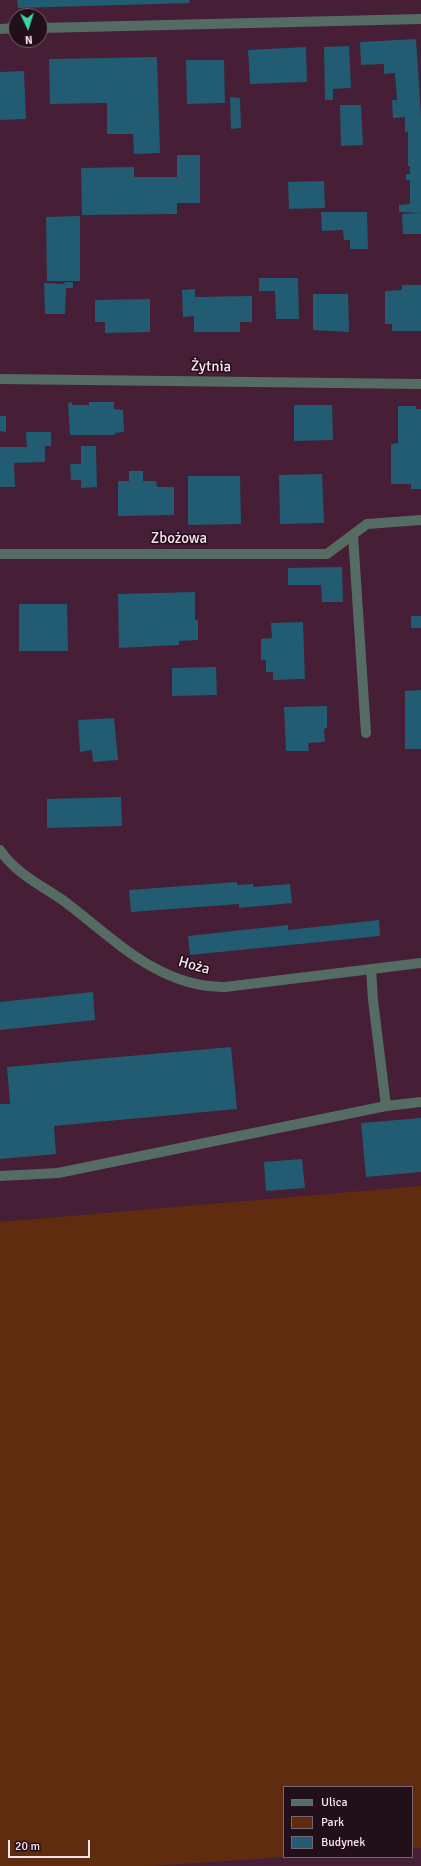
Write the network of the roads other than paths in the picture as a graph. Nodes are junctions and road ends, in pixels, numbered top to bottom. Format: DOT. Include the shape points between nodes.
graph roads {
  1 [pos="421,19"];
  2 [pos="48,28"];
  3 [pos="0,379"];
  4 [pos="421,384"];
  5 [pos="421,520"];
  6 [pos="352,535"];
  7 [pos="0,554"];
  8 [pos="366,733"];
  9 [pos="0,850"];
  10 [pos="4,860"];
  11 [pos="421,963"];
  12 [pos="371,969"];
  13 [pos="421,1102"];
  14 [pos="386,1106"];
  15 [pos="0,1176"];
  1 -- 2 [label="street"];
  3 -- 4 [label="street, Żytnia"];
  5 -- 6 [label="street, Zbożowa" via="367,524"];
  6 -- 7 [label="street, Zbożowa" via="327,554"];
  6 -- 8 [label="street"];
  9 -- 10 [label="street, Hoża"];
  10 -- 12 [label="street, Hoża" via="65,902 139,959 180,981 195,986 225,987"];
  11 -- 12 [label="street, Hoża"];
  12 -- 14 [label="street"];
  13 -- 14 [label="street"];
  14 -- 15 [label="street" via="58,1172"];
}
